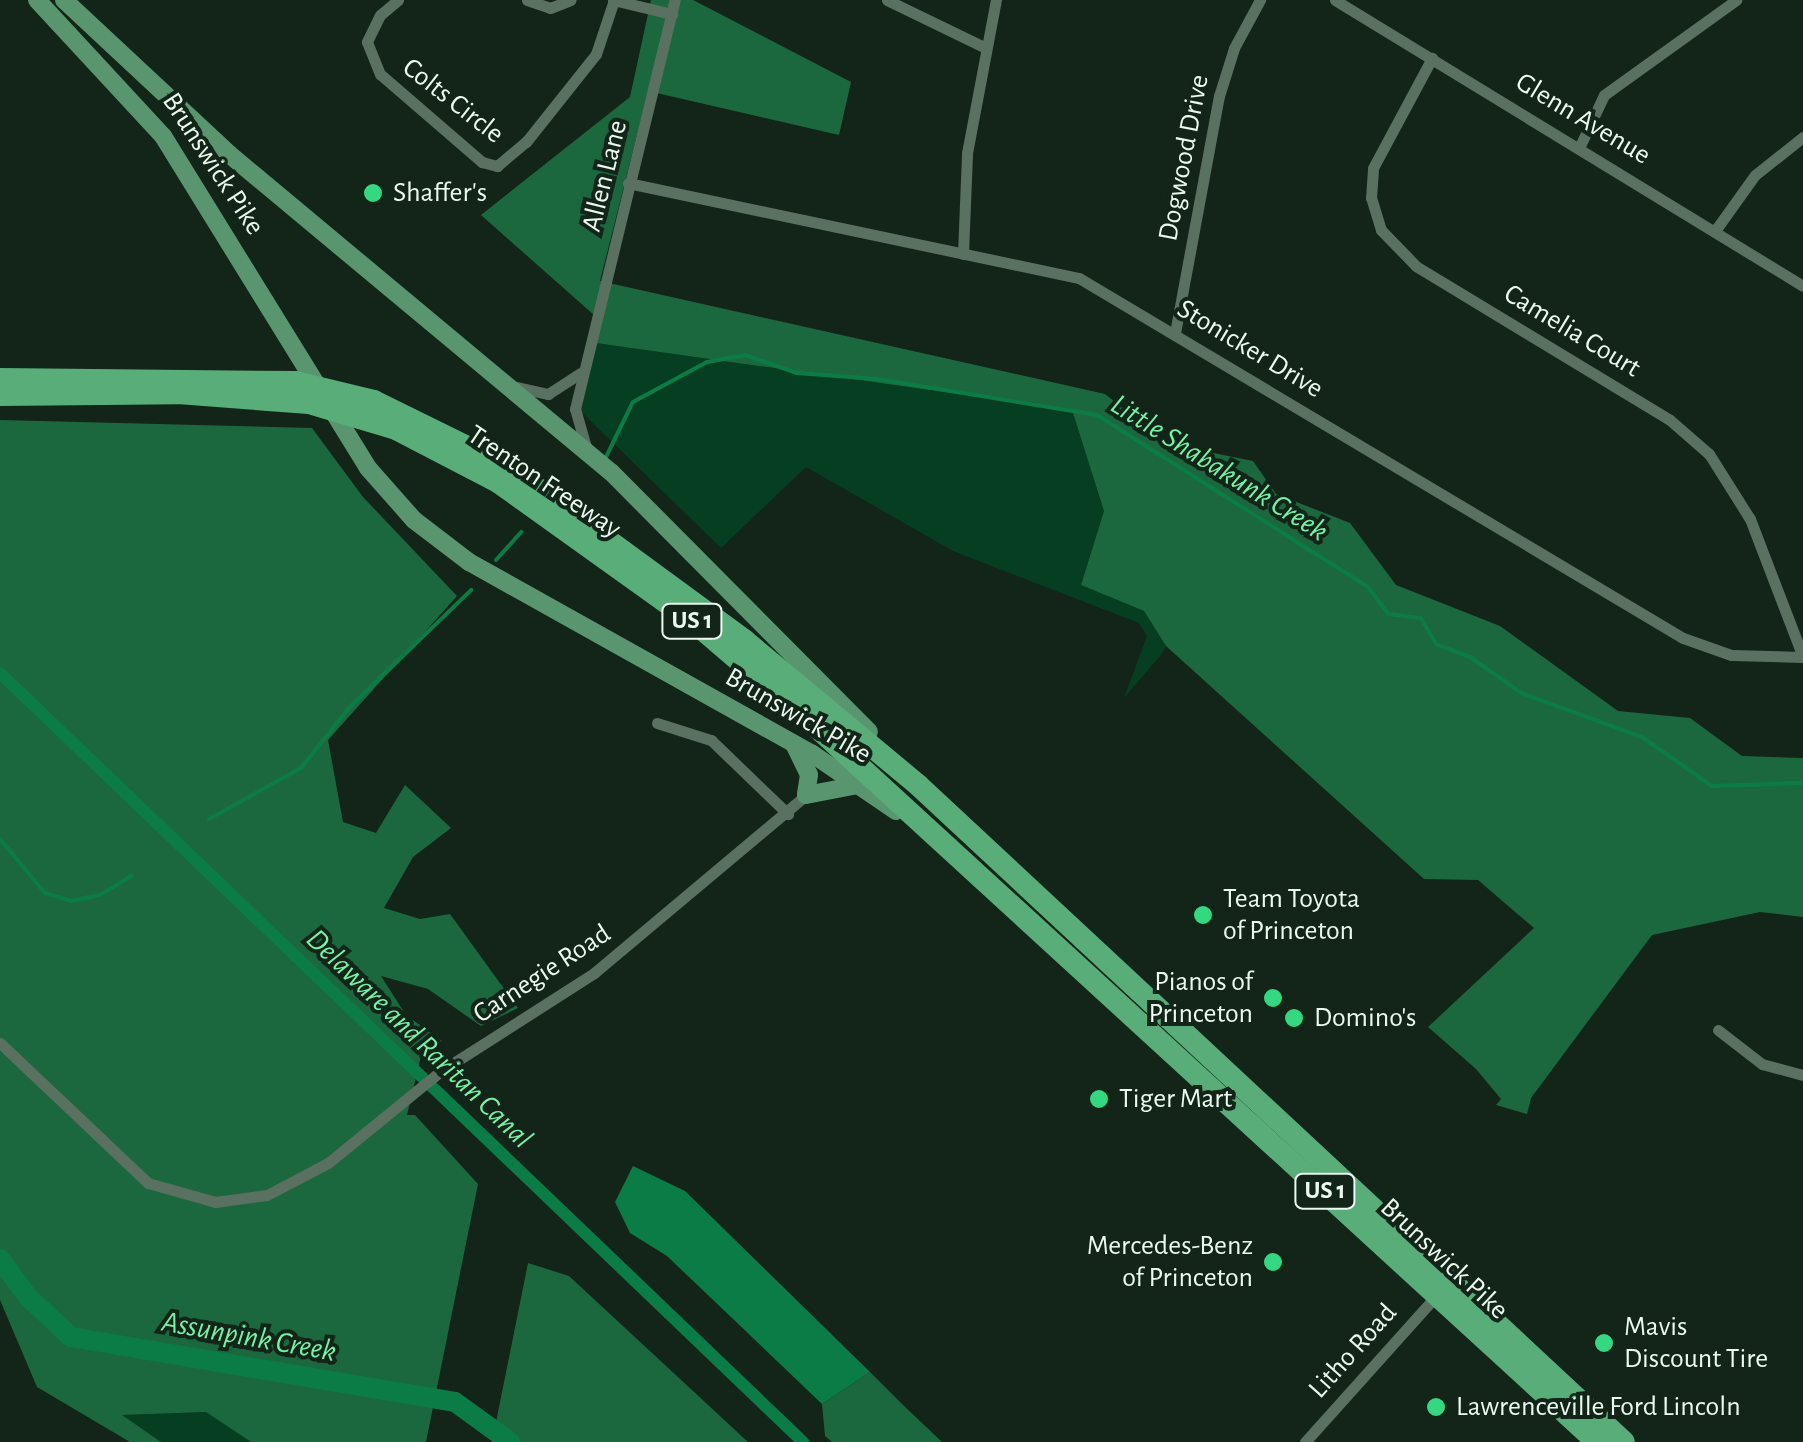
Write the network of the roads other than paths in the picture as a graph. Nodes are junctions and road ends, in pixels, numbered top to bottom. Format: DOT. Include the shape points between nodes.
graph roads {
  1 [pos="37,0"];
  2 [pos="64,0"];
  3 [pos="398,0"];
  4 [pos="527,0"];
  5 [pos="571,0"];
  6 [pos="614,0"];
  7 [pos="675,0"];
  8 [pos="887,0"];
  9 [pos="996,0"];
  10 [pos="1260,0"];
  11 [pos="1335,0"];
  12 [pos="1736,0"];
  13 [pos="672,14"];
  14 [pos="986,48"];
  15 [pos="1432,58"];
  16 [pos="1803,137"];
  17 [pos="1580,146"];
  18 [pos="628,183"];
  19 [pos="1718,228"];
  20 [pos="963,254"];
  21 [pos="1803,286"];
  22 [pos="1175,333"];
  23 [pos="584,364"];
  24 [pos="0,379"];
  25 [pos="516,386"];
  26 [pos="0,395"];
  27 [pos="590,453"];
  28 [pos="1803,657"];
  29 [pos="656,724"];
  30 [pos="794,744"];
  31 [pos="918,784"];
  32 [pos="858,785"];
  33 [pos="806,795"];
  34 [pos="788,814"];
  35 [pos="958,853"];
  36 [pos="1718,1030"];
  37 [pos="0,1043"];
  38 [pos="1803,1074"];
  39 [pos="1438,1294"];
  40 [pos="1305,1442"];
  41 [pos="1597,1442"];
  42 [pos="1624,1442"];
  1 -- 30 [label="main road, Brunswick Pike" via="163,136 368,468 414,520 480,569"];
  2 -- 25 [label="main road, Brunswick Pike" via="274,192"];
  3 -- 6 [label="street, Colts Circle" via="380,15 366,42 380,74 482,162 497,166 526,142 596,54"];
  4 -- 5 [label="street" via="550,8"];
  6 -- 13 [label="street"];
  7 -- 13 [label="street, Allen Lane"];
  8 -- 14 [label="street"];
  9 -- 14 [label="street"];
  10 -- 22 [label="street, Dogwood Drive" via="1234,48 1219,96"];
  11 -- 15 [label="street, Glenn Avenue"];
  12 -- 17 [label="street" via="1604,95"];
  13 -- 18 [label="street, Allen Lane"];
  14 -- 20 [label="street" via="967,153"];
  15 -- 17 [label="street, Glenn Avenue"];
  15 -- 28 [label="street, Camelia Court" via="1374,168 1371,198 1381,230 1416,266 1670,420 1709,454 1750,519"];
  16 -- 19 [label="street" via="1754,175"];
  17 -- 19 [label="street, Glenn Avenue"];
  18 -- 20 [label="street, Stonicker Drive"];
  18 -- 23 [label="street, Allen Lane"];
  19 -- 21 [label="street, Glenn Avenue"];
  20 -- 22 [label="street, Stonicker Drive" via="1079,278"];
  22 -- 28 [label="street, Stonicker Drive" via="1684,638 1730,655"];
  23 -- 25 [label="street" via="560,390 538,394"];
  23 -- 27 [label="street, Allen Lane" via="575,417"];
  24 -- 31 [label="highway, Trenton Freeway / US 1" via="244,377 374,402 456,437 584,518"];
  25 -- 27 [label="main road, Brunswick Pike"];
  26 -- 35 [label="highway, Trenton Freeway / US 1" via="261,398 309,403 396,429 498,482 696,624"];
  27 -- 31 [label="main road, Brunswick Pike"];
  29 -- 34 [label="street" via="712,740"];
  30 -- 32 [label="main road, Brunswick Pike"];
  30 -- 33 [label="main road" via="809,775"];
  31 -- 42 [label="highway, Brunswick Pike / US 1"];
  32 -- 33 [label="main road"];
  32 -- 35 [label="main road, Brunswick Pike"];
  33 -- 34 [label="street, Carnegie Road"];
  34 -- 37 [label="street, Carnegie Road" via="627,949 440,1071 295,1183 245,1200 200,1200 161,1190 132,1172"];
  35 -- 39 [label="highway, Brunswick Pike / US 1"];
  36 -- 38 [label="street" via="1762,1064"];
  39 -- 40 [label="street, Litho Road"];
  39 -- 41 [label="highway, Brunswick Pike / US 1"];
}
